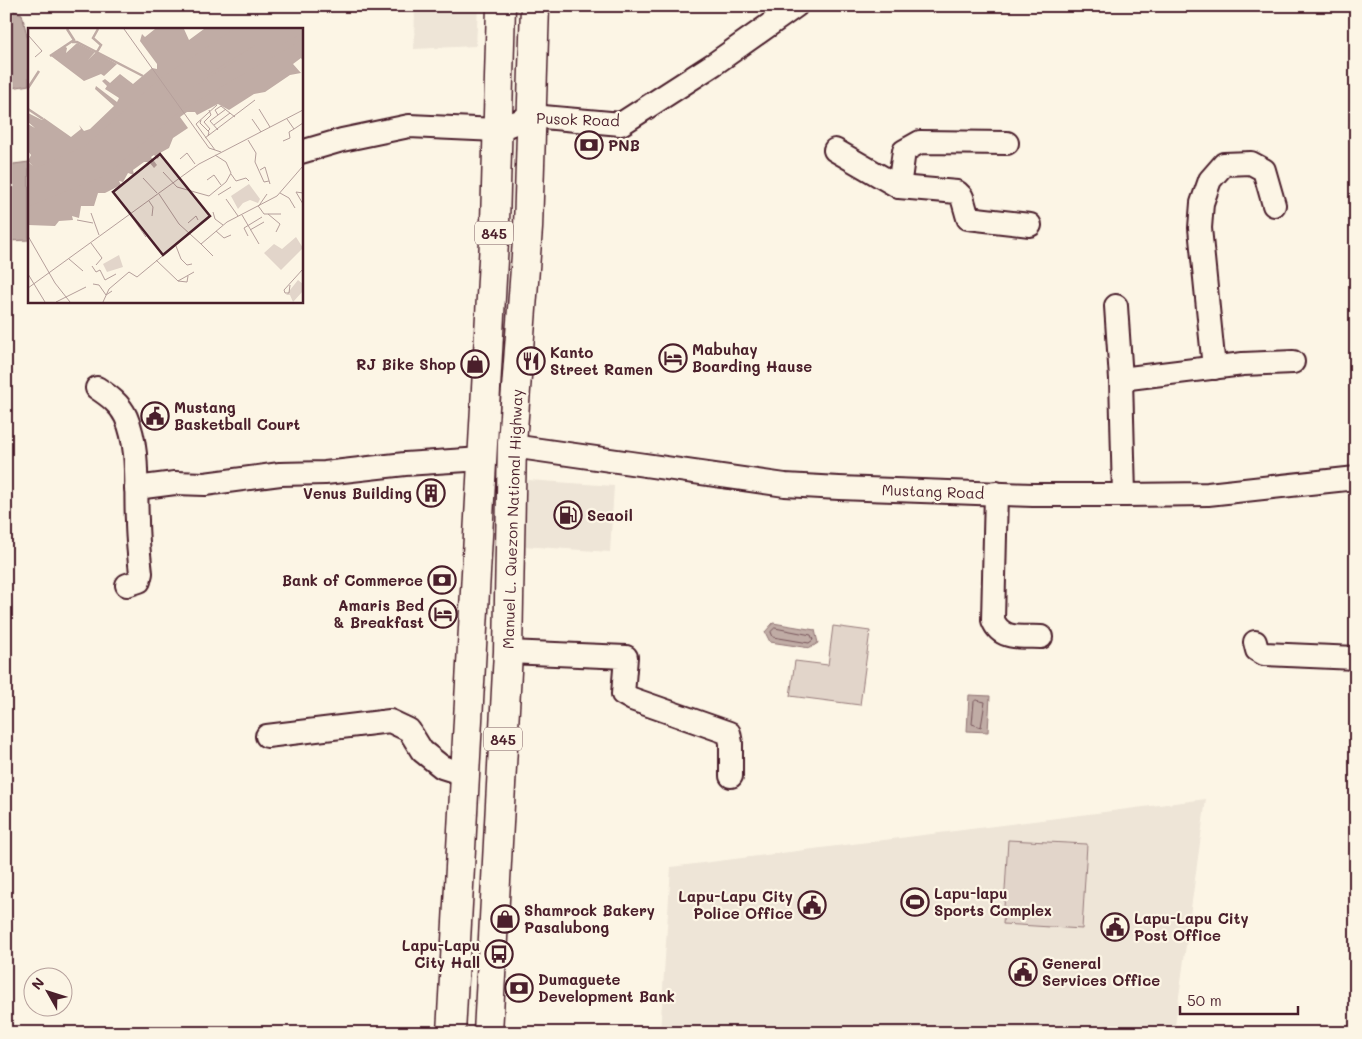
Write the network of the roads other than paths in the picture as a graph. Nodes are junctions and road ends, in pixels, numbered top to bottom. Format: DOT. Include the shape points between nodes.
graph roads {
  1 [pos="501,6"];
  2 [pos="535,6"];
  3 [pos="796,6"];
  4 [pos="532,116"];
  5 [pos="497,130"];
  6 [pos="1007,143"];
  7 [pos="835,150"];
  8 [pos="302,152"];
  9 [pos="899,187"];
  10 [pos="1274,205"];
  11 [pos="1030,225"];
  12 [pos="1116,306"];
  13 [pos="1293,362"];
  14 [pos="1214,368"];
  15 [pos="1121,379"];
  16 [pos="97,388"];
  17 [pos="512,446"];
  18 [pos="482,459"];
  19 [pos="1356,478"];
  20 [pos="136,488"];
  21 [pos="996,494"];
  22 [pos="1124,496"];
  23 [pos="127,585"];
  24 [pos="1041,637"];
  25 [pos="1255,642"];
  26 [pos="508,652"];
  27 [pos="1356,658"];
  28 [pos="267,736"];
  29 [pos="464,774"];
  30 [pos="731,776"];
  31 [pos="451,1033"];
  32 [pos="488,1033"];
  1 -- 5 [label="main road, Manuel L. Quezon National Highway / 845"];
  2 -- 4 [label="main road, Manuel L. Quezon National Highway / 845"];
  3 -- 4 [label="street, Pusok Road" via="621,124"];
  4 -- 5 [label="street, Pusok Road"];
  4 -- 17 [label="main road, Manuel L. Quezon National Highway / 845" via="528,228"];
  5 -- 8 [label="street, Pusok Road" via="409,126"];
  5 -- 18 [label="main road, Manuel L. Quezon National Highway / 845"];
  6 -- 9 [label="street" via="920,142 911,145 904,151"];
  7 -- 9 [label="street"];
  9 -- 11 [label="street" via="957,192 962,197 968,218"];
  10 -- 14 [label="street" via="1264,170 1251,163 1224,164 1210,180 1202,203 1200,228"];
  12 -- 15 [label="street"];
  13 -- 14 [label="street"];
  14 -- 15 [label="street"];
  15 -- 22 [label="street"];
  16 -- 20 [label="street" via="111,397 127,419 136,459"];
  17 -- 21 [label="street, Mustang Road" via="785,485"];
  17 -- 26 [label="main road, Manuel L. Quezon National Highway / 845"];
  18 -- 20 [label="street"];
  18 -- 29 [label="main road, Manuel L. Quezon National Highway / 845"];
  19 -- 22 [label="street, Mustang Road" via="1208,494"];
  20 -- 23 [label="street" via="140,573 139,581"];
  21 -- 22 [label="street, Mustang Road"];
  21 -- 24 [label="street" via="993,620 996,629 1006,636"];
  25 -- 27 [label="street" via="1257,650 1264,654"];
  26 -- 30 [label="street" via="626,657 624,694 729,733"];
  26 -- 32 [label="main road, Manuel L. Quezon National Highway / 845"];
  28 -- 29 [label="street" via="390,721 409,730 422,751 442,767"];
  29 -- 31 [label="main road, Manuel L. Quezon National Highway / 845"];
}
